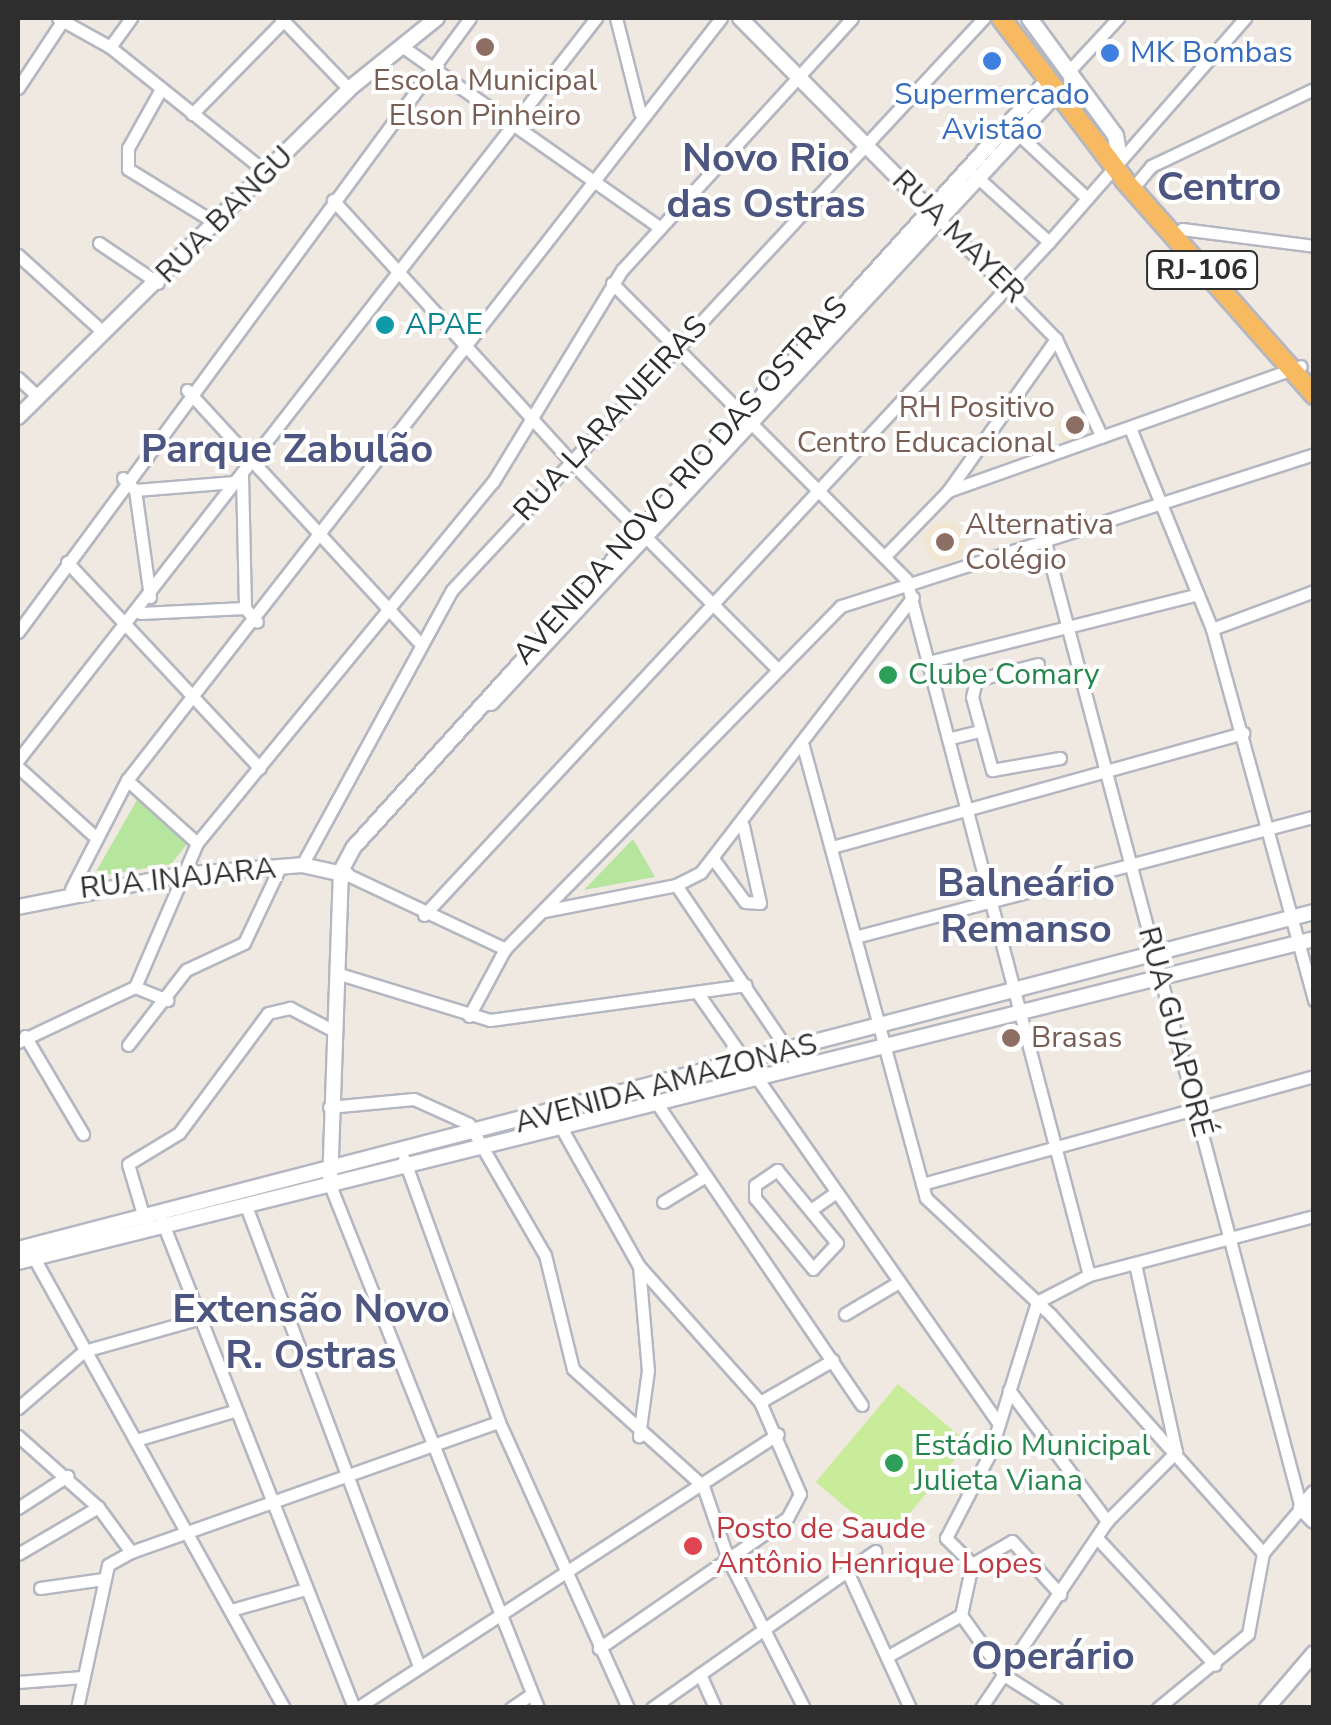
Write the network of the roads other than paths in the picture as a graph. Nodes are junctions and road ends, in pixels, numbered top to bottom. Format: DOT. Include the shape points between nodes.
graph roads {
  1 [pos="131,18"];
  2 [pos="437,18"];
  3 [pos="470,18"];
  4 [pos="596,18"];
  5 [pos="616,18"];
  6 [pos="721,18"];
  7 [pos="740,18"];
  8 [pos="852,18"];
  9 [pos="984,18"];
  10 [pos="1001,18"];
  11 [pos="1014,18"];
  12 [pos="1029,18"];
  13 [pos="1118,18"];
  14 [pos="1245,18"];
  15 [pos="60,19"];
  16 [pos="283,19"];
  17 [pos="110,47"];
  18 [pos="403,47"];
  19 [pos="432,69"];
  20 [pos="1068,71"];
  21 [pos="796,75"];
  22 [pos="1052,87"];
  23 [pos="18,88"];
  24 [pos="161,89"];
  25 [pos="349,89"];
  26 [pos="1314,89"];
  27 [pos="640,113"];
  28 [pos="192,114"];
  29 [pos="513,121"];
  30 [pos="1016,133"];
  31 [pos="864,142"];
  32 [pos="1116,162"];
  33 [pos="267,173"];
  34 [pos="977,177"];
  35 [pos="595,180"];
  36 [pos="1135,184"];
  37 [pos="1087,198"];
  38 [pos="333,200"];
  39 [pos="934,214"];
  40 [pos="217,224"];
  41 [pos="659,228"];
  42 [pos="1182,229"];
  43 [pos="1050,242"];
  44 [pos="99,243"];
  45 [pos="1314,246"];
  46 [pos="18,255"];
  47 [pos="401,270"];
  48 [pos="158,283"];
  49 [pos="612,283"];
  50 [pos="1007,287"];
  51 [pos="104,333"];
  52 [pos="1056,339"];
  53 [pos="472,346"];
  54 [pos="677,347"];
  55 [pos="1302,373"];
  56 [pos="18,378"];
  57 [pos="187,390"];
  58 [pos="1314,395"];
  59 [pos="38,396"];
  60 [pos="18,417"];
  61 [pos="749,418"];
  62 [pos="533,419"];
  63 [pos="1130,428"];
  64 [pos="1102,437"];
  65 [pos="1314,454"];
  66 [pos="572,463"];
  67 [pos="249,464"];
  68 [pos="123,478"];
  69 [pos="238,479"];
  70 [pos="820,488"];
  71 [pos="135,490"];
  72 [pos="948,491"];
  73 [pos="1159,501"];
  74 [pos="643,534"];
  75 [pos="324,536"];
  76 [pos="1044,538"];
  77 [pos="888,553"];
  78 [pos="67,562"];
  79 [pos="906,580"];
  80 [pos="1314,591"];
  81 [pos="1198,594"];
  82 [pos="150,597"];
  83 [pos="912,598"];
  84 [pos="713,602"];
  85 [pos="245,608"];
  86 [pos="391,608"];
  87 [pos="140,612"];
  88 [pos="256,622"];
  89 [pos="127,627"];
  90 [pos="18,628"];
  91 [pos="1068,628"];
  92 [pos="1212,628"];
  93 [pos="418,641"];
  94 [pos="932,661"];
  95 [pos="1038,664"];
  96 [pos="776,668"];
  97 [pos="192,699"];
  98 [pos="980,731"];
  99 [pos="1244,733"];
  100 [pos="951,738"];
  101 [pos="803,746"];
  102 [pos="1060,758"];
  103 [pos="18,764"];
  104 [pos="260,768"];
  105 [pos="1108,772"];
  106 [pos="128,780"];
  107 [pos="968,810"];
  108 [pos="1314,817"];
  109 [pos="743,826"];
  110 [pos="1271,827"];
  111 [pos="92,834"];
  112 [pos="197,843"];
  113 [pos="832,848"];
  114 [pos="714,860"];
  115 [pos="1130,862"];
  116 [pos="302,865"];
  117 [pos="279,870"];
  118 [pos="344,873"];
  119 [pos="180,874"];
  120 [pos="676,885"];
  121 [pos="71,889"];
  122 [pos="992,898"];
  123 [pos="18,907"];
  124 [pos="544,911"];
  125 [pos="1314,912"];
  126 [pos="424,915"];
  127 [pos="1293,917"];
  128 [pos="855,937"];
  129 [pos="1306,941"];
  130 [pos="505,948"];
  131 [pos="1153,955"];
  132 [pos="336,974"];
  133 [pos="1158,976"];
  134 [pos="746,985"];
  135 [pos="135,987"];
  136 [pos="1018,992"];
  137 [pos="699,994"];
  138 [pos="167,1000"];
  139 [pos="1314,1000"];
  140 [pos="1022,1010"];
  141 [pos="469,1016"];
  142 [pos="879,1028"];
  143 [pos="334,1031"];
  144 [pos="21,1039"];
  145 [pos="884,1044"];
  146 [pos="128,1045"];
  147 [pos="794,1059"];
  148 [pos="742,1064"];
  149 [pos="1314,1076"];
  150 [pos="751,1078"];
  151 [pos="651,1094"];
  152 [pos="329,1106"];
  153 [pos="1196,1110"];
  154 [pos="556,1119"];
  155 [pos="83,1134"];
  156 [pos="478,1141"];
  157 [pos="1055,1146"];
  158 [pos="404,1160"];
  159 [pos="706,1176"];
  160 [pos="329,1179"];
  161 [pos="922,1184"];
  162 [pos="835,1193"];
  163 [pos="662,1202"];
  164 [pos="246,1206"];
  165 [pos="812,1209"];
  166 [pos="1314,1216"];
  167 [pos="145,1222"];
  168 [pos="162,1222"];
  169 [pos="1230,1237"];
  170 [pos="18,1250"];
  171 [pos="34,1258"];
  172 [pos="18,1262"];
  173 [pos="1135,1264"];
  174 [pos="639,1266"];
  175 [pos="1089,1275"];
  176 [pos="899,1282"];
  177 [pos="1037,1302"];
  178 [pos="845,1314"];
  179 [pos="198,1319"];
  180 [pos="84,1351"];
  181 [pos="833,1360"];
  182 [pos="1010,1390"];
  183 [pos="760,1402"];
  184 [pos="862,1405"];
  185 [pos="18,1408"];
  186 [pos="234,1411"];
  187 [pos="499,1422"];
  188 [pos="999,1424"];
  189 [pos="778,1434"];
  190 [pos="18,1436"];
  191 [pos="639,1436"];
  192 [pos="136,1440"];
  193 [pos="430,1446"];
  194 [pos="1176,1452"];
  195 [pos="348,1475"];
  196 [pos="67,1476"];
  197 [pos="703,1486"];
  198 [pos="1314,1493"];
  199 [pos="268,1502"];
  200 [pos="98,1506"];
  201 [pos="18,1508"];
  202 [pos="1300,1508"];
  203 [pos="1107,1521"];
  204 [pos="1314,1521"];
  205 [pos="186,1529"];
  206 [pos="1097,1538"];
  207 [pos="874,1551"];
  208 [pos="130,1552"];
  209 [pos="1262,1553"];
  210 [pos="18,1554"];
  211 [pos="728,1559"];
  212 [pos="972,1564"];
  213 [pos="847,1571"];
  214 [pos="563,1572"];
  215 [pos="104,1578"];
  216 [pos="40,1588"];
  217 [pos="302,1590"];
  218 [pos="1060,1594"];
  219 [pos="230,1610"];
  220 [pos="961,1615"];
  221 [pos="495,1616"];
  222 [pos="766,1628"];
  223 [pos="599,1648"];
  224 [pos="1314,1653"];
  225 [pos="888,1656"];
  226 [pos="419,1666"];
  227 [pos="1215,1666"];
  228 [pos="700,1674"];
  229 [pos="1004,1675"];
  230 [pos="83,1677"];
  231 [pos="18,1682"];
  232 [pos="1030,1692"];
  233 [pos="532,1694"];
  234 [pos="77,1708"];
  235 [pos="284,1708"];
  236 [pos="355,1708"];
  237 [pos="511,1708"];
  238 [pos="538,1708"];
  239 [pos="628,1708"];
  240 [pos="652,1708"];
  241 [pos="715,1708"];
  242 [pos="804,1708"];
  243 [pos="910,1708"];
  244 [pos="981,1708"];
  245 [pos="1026,1708"];
  246 [pos="1056,1708"];
  247 [pos="1158,1708"];
  248 [pos="1267,1708"];
  1 -- 17 [label="street"];
  2 -- 18 [label="street, RUA BANGU"];
  3 -- 19 [label="street"];
  4 -- 29 [label="street"];
  5 -- 27 [label="street"];
  6 -- 27 [label="street"];
  7 -- 21 [label="street, RUA MAYER"];
  8 -- 21 [label="street"];
  9 -- 31 [label="street, RUA LARANJEIRAS"];
  10 -- 22 [label="highway, RJ-106"];
  11 -- 32 [label="highway, RJ-106"];
  12 -- 20 [label="main road"];
  13 -- 20 [label="street"];
  14 -- 32 [label="street"];
  15 -- 17 [label="street"];
  15 -- 23 [label="street"];
  16 -- 25 [label="street"];
  16 -- 28 [label="street"];
  17 -- 24 [label="street"];
  18 -- 19 [label="street"];
  18 -- 25 [label="street, RUA BANGU"];
  19 -- 29 [label="street"];
  19 -- 38 [label="street"];
  20 -- 32 [label="main road" via="1115,134"];
  21 -- 31 [label="street, RUA MAYER"];
  21 -- 41 [label="street"];
  22 -- 30 [label="street, AVENIDA NOVO RIO DAS OSTRAS"];
  22 -- 32 [label="highway, RJ-106"];
  22 -- 39 [label="street, AVENIDA NOVO RIO DAS OSTRAS"];
  24 -- 28 [label="street"];
  24 -- 40 [label="street" via="128,148 128,168"];
  25 -- 33 [label="street, RUA BANGU"];
  26 -- 36 [label="street"];
  27 -- 35 [label="street"];
  28 -- 33 [label="street"];
  29 -- 35 [label="street"];
  29 -- 47 [label="street"];
  30 -- 34 [label="street, AVENIDA NOVO RIO DAS OSTRAS"];
  30 -- 37 [label="street"];
  31 -- 39 [label="street, RUA MAYER"];
  31 -- 54 [label="street, RUA LARANJEIRAS"];
  32 -- 36 [label="highway, RJ-106"];
  32 -- 37 [label="street"];
  33 -- 40 [label="street, RUA BANGU"];
  34 -- 39 [label="street, AVENIDA NOVO RIO DAS OSTRAS"];
  34 -- 43 [label="street"];
  35 -- 41 [label="street"];
  35 -- 53 [label="street"];
  36 -- 42 [label="highway, RJ-106"];
  36 -- 55 [label="highway, RJ-106"];
  37 -- 43 [label="street"];
  38 -- 47 [label="street"];
  38 -- 57 [label="street"];
  39 -- 50 [label="street, RUA MAYER"];
  39 -- 61 [label="street, AVENIDA NOVO RIO DAS OSTRAS"];
  40 -- 48 [label="street, RUA BANGU"];
  41 -- 49 [label="street"];
  42 -- 45 [label="street"];
  42 -- 55 [label="highway, RJ-106"];
  43 -- 50 [label="street"];
  44 -- 48 [label="street"];
  46 -- 51 [label="street"];
  47 -- 53 [label="street"];
  47 -- 67 [label="street"];
  48 -- 51 [label="street, RUA BANGU"];
  49 -- 54 [label="street"];
  49 -- 62 [label="street"];
  50 -- 52 [label="street, RUA MAYER"];
  50 -- 70 [label="street"];
  51 -- 59 [label="street, RUA BANGU"];
  52 -- 64 [label="street, RUA MAYER"];
  52 -- 72 [label="street"];
  53 -- 62 [label="street"];
  53 -- 75 [label="street"];
  54 -- 61 [label="street"];
  54 -- 66 [label="street, RUA LARANJEIRAS"];
  55 -- 58 [label="highway, RJ-106"];
  55 -- 63 [label="street"];
  56 -- 59 [label="street"];
  57 -- 67 [label="street"];
  57 -- 68 [label="street"];
  59 -- 60 [label="street, RUA BANGU"];
  61 -- 70 [label="street"];
  61 -- 74 [label="street, AVENIDA NOVO RIO DAS OSTRAS"];
  62 -- 66 [label="street"];
  62 -- 86 [label="street"];
  63 -- 64 [label="street"];
  63 -- 73 [label="street"];
  64 -- 72 [label="street"];
  65 -- 73 [label="street"];
  66 -- 74 [label="street"];
  66 -- 93 [label="street, RUA LARANJEIRAS" via="452,590"];
  67 -- 69 [label="street"];
  67 -- 75 [label="street"];
  68 -- 71 [label="street"];
  68 -- 78 [label="street"];
  69 -- 71 [label="street"];
  69 -- 82 [label="street"];
  69 -- 85 [label="street"];
  70 -- 77 [label="street"];
  70 -- 84 [label="street"];
  71 -- 82 [label="street"];
  72 -- 77 [label="street"];
  73 -- 76 [label="street"];
  73 -- 81 [label="street"];
  74 -- 84 [label="street"];
  74 -- 118 [label="street, AVENIDA NOVO RIO DAS OSTRAS" via="366,831"];
  75 -- 86 [label="street"];
  75 -- 88 [label="street"];
  76 -- 79 [label="street"];
  76 -- 91 [label="street, RUA GUAPORÉ"];
  77 -- 79 [label="street"];
  78 -- 89 [label="street"];
  78 -- 90 [label="street"];
  79 -- 83 [label="street"];
  79 -- 96 [label="street" via="842,606"];
  80 -- 92 [label="street"];
  81 -- 91 [label="street"];
  81 -- 92 [label="street"];
  82 -- 87 [label="street"];
  83 -- 94 [label="street"];
  83 -- 101 [label="street"];
  84 -- 96 [label="street"];
  84 -- 126 [label="street"];
  85 -- 87 [label="street"];
  85 -- 88 [label="street"];
  86 -- 93 [label="street"];
  86 -- 104 [label="street"];
  87 -- 89 [label="street"];
  88 -- 97 [label="street"];
  89 -- 97 [label="street"];
  89 -- 103 [label="street"];
  91 -- 94 [label="street"];
  91 -- 105 [label="street, RUA GUAPORÉ"];
  92 -- 99 [label="street"];
  93 -- 116 [label="street, RUA LARANJEIRAS"];
  94 -- 100 [label="street"];
  95 -- 98 [label="street" via="972,684"];
  96 -- 124 [label="street"];
  97 -- 104 [label="street"];
  97 -- 106 [label="street"];
  98 -- 100 [label="street"];
  98 -- 102 [label="street" via="997,772"];
  99 -- 105 [label="street"];
  99 -- 110 [label="street"];
  100 -- 107 [label="street"];
  101 -- 109 [label="street"];
  101 -- 113 [label="street"];
  103 -- 111 [label="street"];
  104 -- 112 [label="street"];
  105 -- 107 [label="street"];
  105 -- 115 [label="street, RUA GUAPORÉ"];
  106 -- 111 [label="street"];
  106 -- 112 [label="street"];
  107 -- 113 [label="street"];
  107 -- 122 [label="street"];
  108 -- 110 [label="street"];
  109 -- 114 [label="street"];
  109 -- 114 [label="street" via="760,904 746,902"];
  110 -- 115 [label="street"];
  110 -- 127 [label="street"];
  111 -- 121 [label="street"];
  112 -- 119 [label="street"];
  113 -- 128 [label="street"];
  114 -- 120 [label="street"];
  115 -- 122 [label="street"];
  115 -- 131 [label="street, RUA GUAPORÉ"];
  116 -- 117 [label="street, RUA INAJARA"];
  116 -- 118 [label="street, RUA INAJARA"];
  117 -- 119 [label="street, RUA INAJARA"];
  117 -- 138 [label="street" via="244,943 194,964"];
  118 -- 126 [label="street"];
  118 -- 132 [label="street, AVENIDA NOVO RIO DAS OSTRAS"];
  119 -- 121 [label="street, RUA INAJARA"];
  119 -- 135 [label="street"];
  120 -- 124 [label="street"];
  120 -- 134 [label="street"];
  121 -- 123 [label="street, RUA INAJARA"];
  122 -- 128 [label="street"];
  122 -- 136 [label="street"];
  124 -- 130 [label="street"];
  125 -- 127 [label="street, AVENIDA AMAZONAS"];
  126 -- 130 [label="street"];
  127 -- 129 [label="street"];
  127 -- 131 [label="street, AVENIDA AMAZONAS"];
  128 -- 142 [label="street"];
  129 -- 133 [label="street, AVENIDA AMAZONAS"];
  129 -- 139 [label="street"];
  130 -- 141 [label="street"];
  131 -- 133 [label="street, RUA GUAPORÉ"];
  131 -- 136 [label="street, AVENIDA AMAZONAS"];
  132 -- 141 [label="street"];
  132 -- 143 [label="street, AVENIDA NOVO RIO DAS OSTRAS"];
  133 -- 140 [label="street, AVENIDA AMAZONAS"];
  133 -- 153 [label="street, RUA GUAPORÉ"];
  134 -- 137 [label="street"];
  134 -- 147 [label="street"];
  135 -- 138 [label="street"];
  135 -- 144 [label="street"];
  136 -- 140 [label="street"];
  136 -- 142 [label="street, AVENIDA AMAZONAS"];
  137 -- 141 [label="street"];
  137 -- 148 [label="street"];
  138 -- 146 [label="street"];
  140 -- 145 [label="street, AVENIDA AMAZONAS"];
  140 -- 157 [label="street"];
  142 -- 145 [label="street"];
  142 -- 147 [label="street, AVENIDA AMAZONAS"];
  143 -- 152 [label="street, AVENIDA NOVO RIO DAS OSTRAS"];
  143 -- 167 [label="street" via="290,1008 262,1020 179,1133 128,1164"];
  144 -- 155 [label="street"];
  145 -- 147 [label="street, AVENIDA AMAZONAS"];
  145 -- 161 [label="street"];
  147 -- 148 [label="street, AVENIDA AMAZONAS"];
  147 -- 150 [label="street, AVENIDA AMAZONAS"];
  148 -- 150 [label="street"];
  148 -- 151 [label="street, AVENIDA AMAZONAS"];
  149 -- 153 [label="street"];
  150 -- 151 [label="street, AVENIDA AMAZONAS"];
  150 -- 162 [label="street"];
  151 -- 154 [label="street, AVENIDA AMAZONAS"];
  151 -- 159 [label="street"];
  152 -- 156 [label="street" via="414,1100 458,1114"];
  152 -- 160 [label="street, AVENIDA NOVO RIO DAS OSTRAS"];
  153 -- 157 [label="street"];
  153 -- 169 [label="street, RUA GUAPORÉ"];
  154 -- 156 [label="street, AVENIDA AMAZONAS"];
  154 -- 174 [label="street"];
  156 -- 158 [label="street, AVENIDA AMAZONAS"];
  156 -- 191 [label="street" via="545,1255 574,1369"];
  157 -- 161 [label="street"];
  157 -- 175 [label="street"];
  158 -- 160 [label="street, AVENIDA AMAZONAS"];
  158 -- 187 [label="street"];
  159 -- 163 [label="street"];
  159 -- 181 [label="street"];
  160 -- 164 [label="street, AVENIDA AMAZONAS"];
  160 -- 168 [label="street, AVENIDA AMAZONAS"];
  160 -- 193 [label="street"];
  161 -- 177 [label="street" via="926,1198"];
  162 -- 165 [label="street"];
  162 -- 176 [label="street"];
  164 -- 168 [label="street, AVENIDA AMAZONAS"];
  164 -- 195 [label="street"];
  165 -- 165 [label="street" via="838,1247 808,1270 753,1190 783,1169"];
  166 -- 169 [label="street"];
  167 -- 168 [label="street, AVENIDA AMAZONAS"];
  167 -- 170 [label="street, AVENIDA AMAZONAS"];
  168 -- 171 [label="street, AVENIDA AMAZONAS"];
  168 -- 179 [label="street"];
  169 -- 173 [label="street"];
  169 -- 202 [label="street, RUA GUAPORÉ"];
  171 -- 172 [label="street, AVENIDA AMAZONAS"];
  171 -- 180 [label="street"];
  173 -- 175 [label="street"];
  173 -- 194 [label="street"];
  174 -- 183 [label="street"];
  174 -- 191 [label="street" via="648,1370"];
  175 -- 177 [label="street"];
  176 -- 178 [label="street"];
  176 -- 188 [label="street"];
  177 -- 182 [label="street"];
  177 -- 194 [label="street"];
  179 -- 180 [label="street"];
  179 -- 186 [label="street"];
  180 -- 185 [label="street"];
  180 -- 192 [label="street"];
  181 -- 183 [label="street"];
  181 -- 184 [label="street"];
  182 -- 188 [label="street"];
  182 -- 203 [label="street"];
  183 -- 189 [label="street"];
  186 -- 192 [label="street"];
  186 -- 199 [label="street"];
  187 -- 193 [label="street"];
  187 -- 214 [label="street"];
  188 -- 212 [label="street" via="946,1538"];
  189 -- 197 [label="street"];
  189 -- 211 [label="street" via="799,1502"];
  190 -- 196 [label="street"];
  191 -- 197 [label="street"];
  192 -- 205 [label="street"];
  193 -- 195 [label="street"];
  193 -- 221 [label="street"];
  194 -- 203 [label="street"];
  194 -- 209 [label="street"];
  195 -- 199 [label="street"];
  195 -- 226 [label="street"];
  196 -- 200 [label="street"];
  196 -- 201 [label="street"];
  197 -- 211 [label="street"];
  197 -- 214 [label="street"];
  198 -- 202 [label="street"];
  199 -- 205 [label="street"];
  199 -- 217 [label="street"];
  200 -- 208 [label="street"];
  200 -- 210 [label="street"];
  202 -- 204 [label="street"];
  202 -- 209 [label="street"];
  203 -- 206 [label="street"];
  205 -- 208 [label="street"];
  205 -- 219 [label="street"];
  206 -- 218 [label="street"];
  206 -- 227 [label="street"];
  207 -- 213 [label="street"];
  208 -- 215 [label="street" via="114,1558"];
  209 -- 227 [label="street" via="1248,1634"];
  211 -- 222 [label="street"];
  211 -- 223 [label="street"];
  212 -- 218 [label="street" via="1019,1541"];
  212 -- 220 [label="street"];
  213 -- 222 [label="street"];
  213 -- 225 [label="street"];
  214 -- 221 [label="street"];
  214 -- 223 [label="street"];
  215 -- 216 [label="street"];
  215 -- 230 [label="street"];
  217 -- 219 [label="street"];
  217 -- 236 [label="street"];
  218 -- 229 [label="street"];
  219 -- 235 [label="street"];
  220 -- 225 [label="street"];
  220 -- 229 [label="street"];
  221 -- 226 [label="street"];
  221 -- 233 [label="street"];
  222 -- 228 [label="street"];
  222 -- 242 [label="street"];
  223 -- 239 [label="street"];
  224 -- 248 [label="street"];
  225 -- 243 [label="street"];
  226 -- 236 [label="street"];
  227 -- 247 [label="street"];
  228 -- 240 [label="street"];
  228 -- 241 [label="street"];
  229 -- 232 [label="street"];
  229 -- 244 [label="street"];
  230 -- 231 [label="street"];
  230 -- 234 [label="street"];
  232 -- 245 [label="street"];
  232 -- 246 [label="street"];
  233 -- 237 [label="street"];
  233 -- 238 [label="street"];
}
